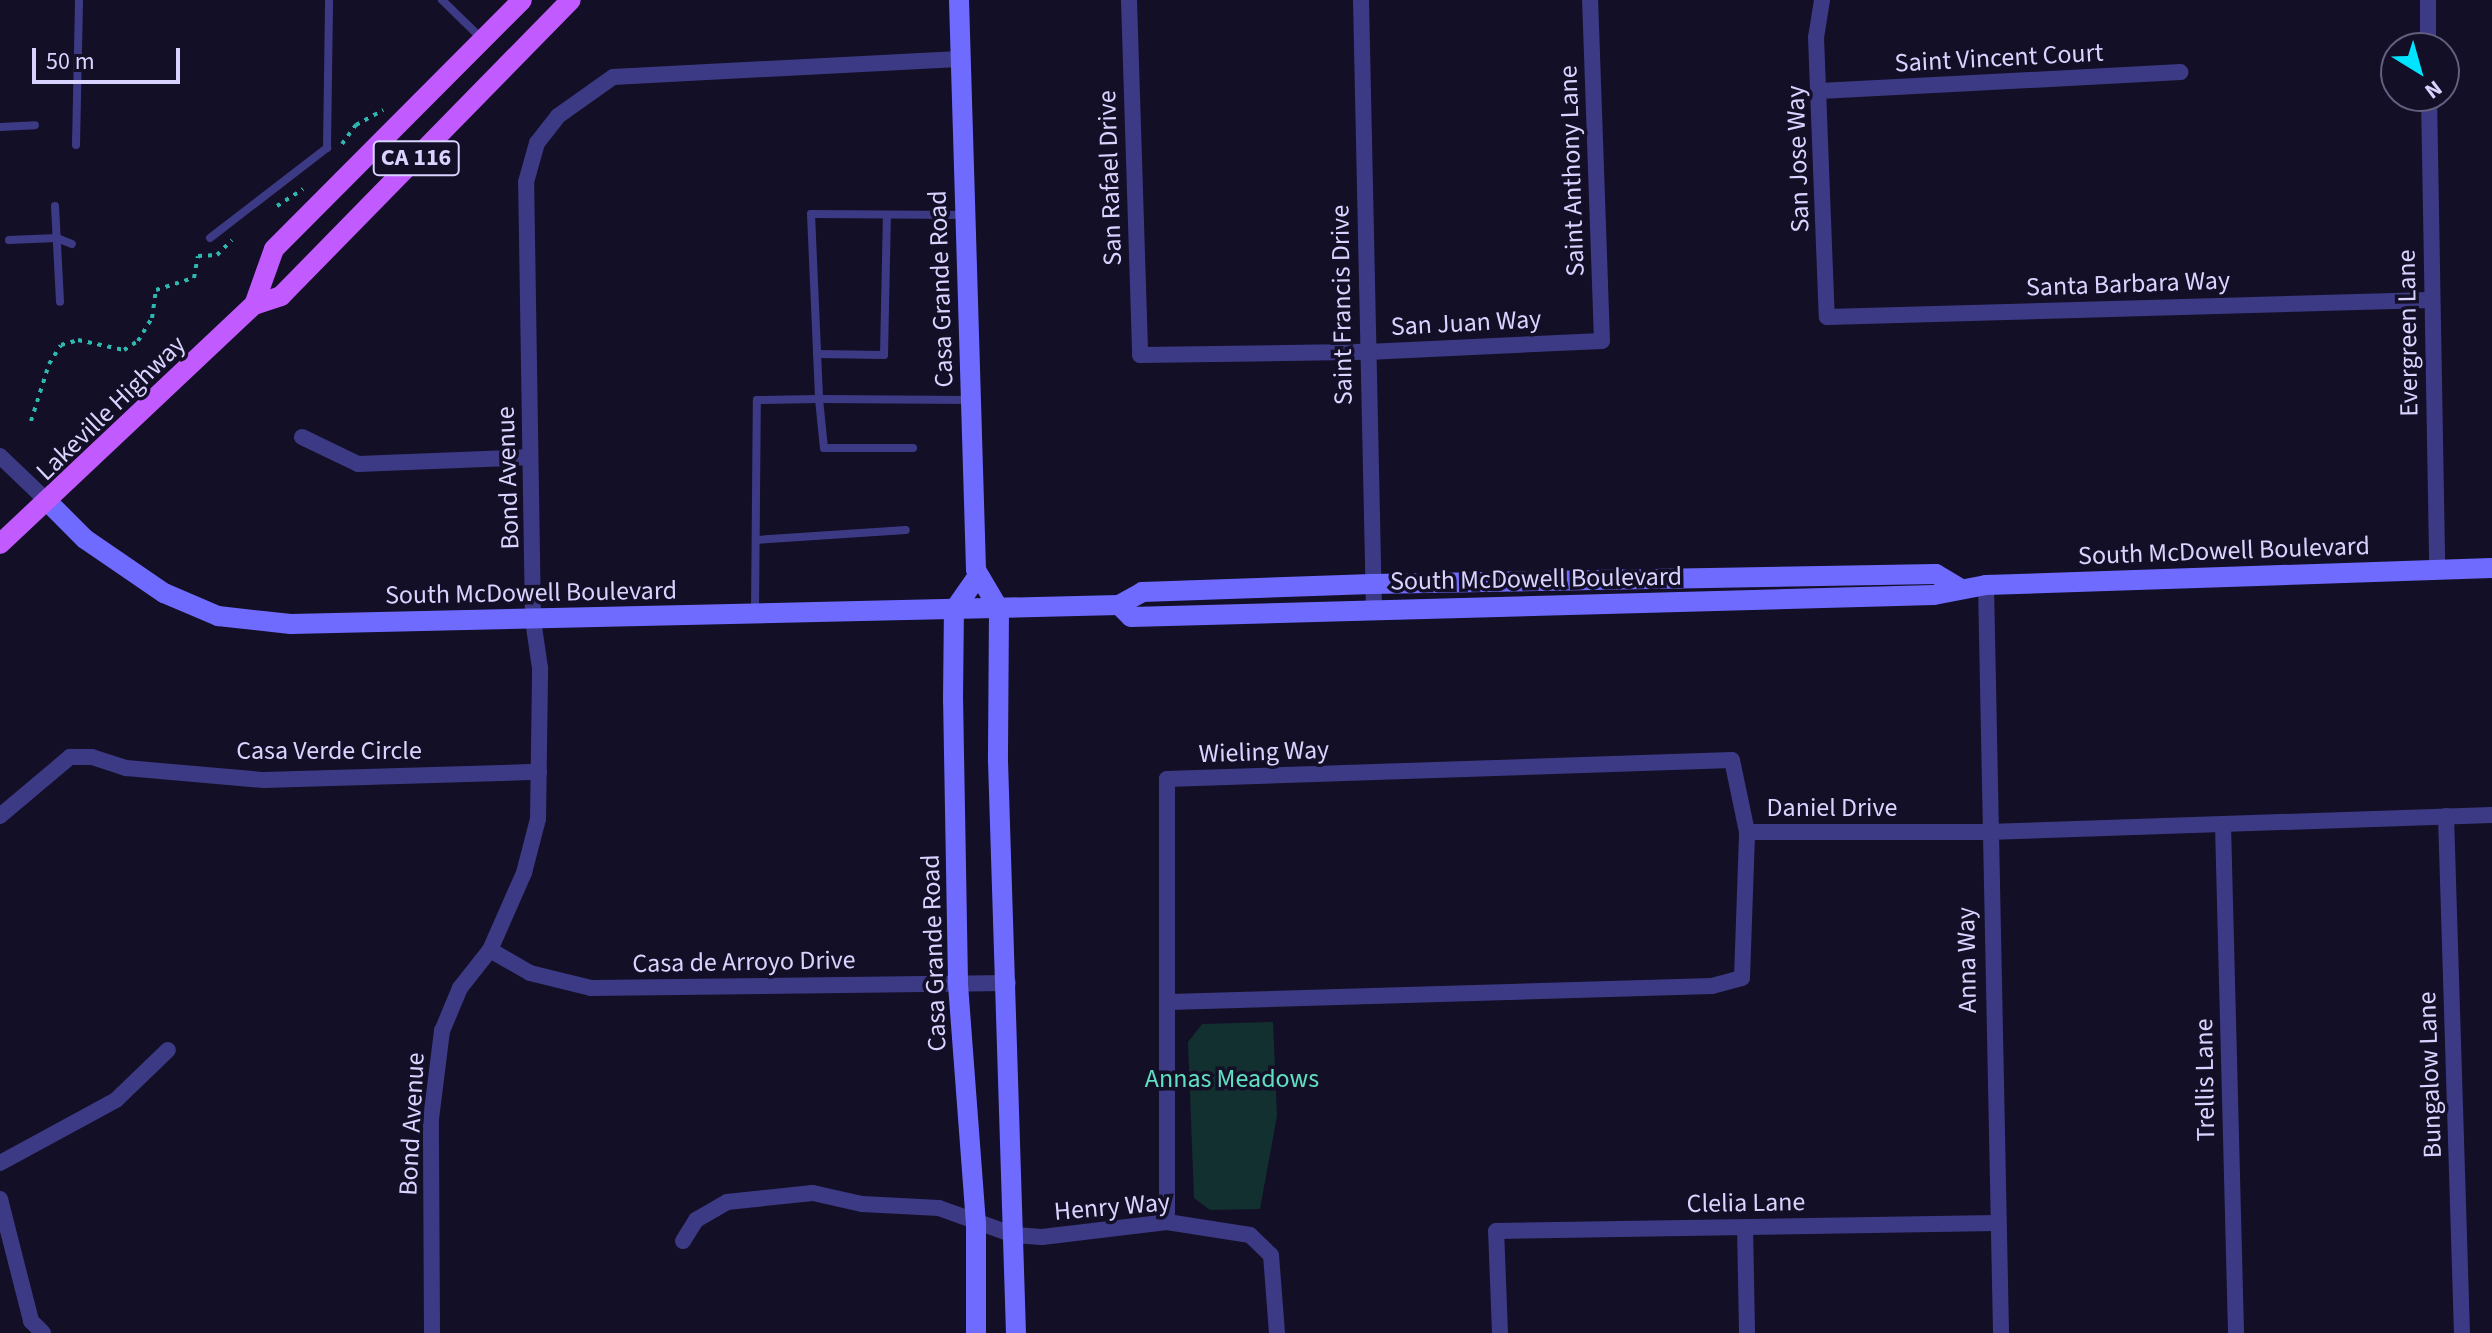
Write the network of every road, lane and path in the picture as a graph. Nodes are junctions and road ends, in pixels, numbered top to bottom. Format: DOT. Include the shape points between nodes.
graph roads {
  1 [pos="79,0"];
  2 [pos="329,0"];
  3 [pos="442,0"];
  4 [pos="522,0"];
  5 [pos="571,0"];
  6 [pos="959,0"];
  7 [pos="1129,0"];
  8 [pos="1361,0"];
  9 [pos="1590,0"];
  10 [pos="1822,0"];
  11 [pos="2428,0"];
  12 [pos="2428,32"];
  13 [pos="482,38"];
  14 [pos="959,59"];
  15 [pos="2180,72"];
  16 [pos="1820,91"];
  17 [pos="386,109"];
  18 [pos="2429,112"];
  19 [pos="35,125"];
  20 [pos="0,127"];
  21 [pos="76,145"];
  22 [pos="337,153"];
  23 [pos="311,184"];
  24 [pos="55,206"];
  25 [pos="272,210"];
  26 [pos="887,215"];
  27 [pos="964,215"];
  28 [pos="243,230"];
  29 [pos="57,238"];
  30 [pos="210,238"];
  31 [pos="9,240"];
  32 [pos="72,244"];
  33 [pos="2430,300"];
  34 [pos="60,302"];
  35 [pos="254,305"];
  36 [pos="1827,317"];
  37 [pos="1602,341"];
  38 [pos="1367,352"];
  39 [pos="817,354"];
  40 [pos="1140,355"];
  41 [pos="819,399"];
  42 [pos="970,400"];
  43 [pos="31,421"];
  44 [pos="302,437"];
  45 [pos="913,448"];
  46 [pos="0,456"];
  47 [pos="530,457"];
  48 [pos="49,503"];
  49 [pos="906,530"];
  50 [pos="756,540"];
  51 [pos="0,544"];
  52 [pos="2492,568"];
  53 [pos="2437,570"];
  54 [pos="977,577"];
  55 [pos="1372,584"];
  56 [pos="1986,585"];
  57 [pos="1958,587"];
  58 [pos="1119,605"];
  59 [pos="999,609"];
  60 [pos="1374,609"];
  61 [pos="954,610"];
  62 [pos="755,613"];
  63 [pos="533,620"];
  64 [pos="539,772"];
  65 [pos="2492,815"];
  66 [pos="0,816"];
  67 [pos="2446,816"];
  68 [pos="2223,825"];
  69 [pos="1747,832"];
  70 [pos="1987,832"];
  71 [pos="490,950"];
  72 [pos="958,982"];
  73 [pos="1008,983"];
  74 [pos="1170,1002"];
  75 [pos="168,1050"];
  76 [pos="0,1163"];
  77 [pos="0,1199"];
  78 [pos="1167,1222"];
  79 [pos="1997,1223"];
  80 [pos="976,1224"];
  81 [pos="1745,1227"];
  82 [pos="1014,1235"];
  83 [pos="683,1241"];
  84 [pos="43,1333"];
  85 [pos="424,1333"];
  86 [pos="432,1333"];
  87 [pos="976,1333"];
  88 [pos="1016,1333"];
  89 [pos="1277,1333"];
  90 [pos="1500,1333"];
  91 [pos="1747,1333"];
  92 [pos="2001,1333"];
  93 [pos="2236,1333"];
  94 [pos="2462,1333"];
  1 -- 21 [label="lane"];
  2 -- 30 [label="lane" via="327,148"];
  3 -- 13 [label="lane"];
  4 -- 13 [label="main road, Lakeville Highway / CA 116"];
  5 -- 35 [label="main road, Lakeville Highway / CA 116" via="281,296"];
  6 -- 14 [label="main road, Casa Grande Road"];
  7 -- 40 [label="street, San Rafael Drive"];
  8 -- 38 [label="street, Saint Francis Drive"];
  9 -- 37 [label="street, Saint Anthony Lane"];
  10 -- 16 [label="street, San Jose Way" via="1816,37"];
  11 -- 12 [label="street"];
  13 -- 35 [label="main road, Lakeville Highway / CA 116" via="274,249"];
  14 -- 27 [label="main road, Casa Grande Road"];
  14 -- 47 [label="street, Bond Avenue" via="613,77 558,116 537,143 526,182"];
  15 -- 16 [label="street, Saint Vincent Court"];
  16 -- 36 [label="street, San Jose Way"];
  17 -- 22 [label="path" via="356,125"];
  18 -- 33 [label="street, Evergreen Lane"];
  19 -- 20 [label="lane"];
  23 -- 25 [label="path"];
  24 -- 29 [label="lane"];
  26 -- 27 [label="lane"];
  26 -- 39 [label="lane" via="884,355"];
  26 -- 39 [label="lane" via="811,214"];
  27 -- 42 [label="main road, Casa Grande Road"];
  28 -- 43 [label="path" via="217,255 198,256 194,278 156,290 152,318 138,341 124,350 78,340 61,345 49,364"];
  29 -- 31 [label="lane"];
  29 -- 32 [label="lane"];
  29 -- 34 [label="lane"];
  33 -- 36 [label="street, Santa Barbara Way"];
  33 -- 53 [label="street, Evergreen Lane"];
  35 -- 48 [label="main road, Lakeville Highway / CA 116"];
  37 -- 38 [label="street, San Juan Way"];
  38 -- 40 [label="street, San Juan Way"];
  38 -- 55 [label="street, Saint Francis Drive"];
  39 -- 41 [label="lane"];
  41 -- 42 [label="lane"];
  41 -- 45 [label="lane" via="824,448"];
  41 -- 50 [label="lane" via="757,400"];
  42 -- 54 [label="main road, Casa Grande Road"];
  44 -- 47 [label="street" via="358,464"];
  46 -- 48 [label="street, South McDowell Boulevard"];
  47 -- 63 [label="street, Bond Avenue"];
  48 -- 51 [label="main road, Lakeville Highway / CA 116"];
  48 -- 63 [label="main road, South McDowell Boulevard" via="85,539 129,571 218,616 291,624"];
  49 -- 50 [label="lane"];
  50 -- 62 [label="lane"];
  52 -- 53 [label="main road, South McDowell Boulevard"];
  53 -- 56 [label="main road, South McDowell Boulevard"];
  54 -- 59 [label="main road"];
  54 -- 61 [label="main road"];
  55 -- 57 [label="main road, South McDowell Boulevard" via="1936,574"];
  55 -- 58 [label="main road, South McDowell Boulevard" via="1142,592"];
  55 -- 60 [label="street, Saint Francis Drive"];
  56 -- 57 [label="main road, South McDowell Boulevard"];
  56 -- 70 [label="street, Anna Way"];
  57 -- 60 [label="main road, South McDowell Boulevard" via="1934,595"];
  58 -- 59 [label="main road, South McDowell Boulevard"];
  58 -- 60 [label="main road, South McDowell Boulevard" via="1131,617"];
  59 -- 61 [label="main road, South McDowell Boulevard"];
  59 -- 73 [label="main road" via="998,761"];
  61 -- 62 [label="main road, South McDowell Boulevard"];
  61 -- 72 [label="main road, Casa Grande Road"];
  62 -- 63 [label="main road, South McDowell Boulevard"];
  63 -- 64 [label="street, Bond Avenue" via="540,668"];
  64 -- 66 [label="street, Casa Verde Circle" via="264,780 126,768 92,757 70,757"];
  64 -- 71 [label="street, Bond Avenue" via="538,819 524,873"];
  65 -- 67 [label="street, Daniel Drive"];
  67 -- 68 [label="street, Daniel Drive"];
  67 -- 94 [label="street, Bungalow Lane"];
  68 -- 70 [label="street, Daniel Drive"];
  68 -- 93 [label="street, Trellis Lane"];
  69 -- 70 [label="street, Daniel Drive"];
  69 -- 74 [label="street, Daniel Drive" via="1742,978 1712,986"];
  69 -- 74 [label="street, Wieling Way" via="1732,760 1167,779"];
  70 -- 79 [label="street, Anna Way"];
  71 -- 72 [label="street, Casa de Arroyo Drive" via="530,973 591,988"];
  71 -- 86 [label="street, Bond Avenue" via="460,988 442,1031 431,1119"];
  72 -- 73 [label="street, Casa de Arroyo Drive"];
  72 -- 80 [label="main road, Casa Grande Road"];
  73 -- 82 [label="main road"];
  74 -- 78 [label="street, Wieling Way"];
  75 -- 76 [label="street" via="116,1100"];
  77 -- 84 [label="street" via="31,1321"];
  78 -- 82 [label="street, Henry Way" via="1042,1237"];
  78 -- 89 [label="street, Henry Way" via="1250,1235 1271,1255"];
  79 -- 81 [label="street, Clelia Lane"];
  79 -- 92 [label="street, Anna Way"];
  80 -- 82 [label="street, Henry Way"];
  80 -- 83 [label="street, Henry Way" via="939,1208 862,1204 813,1193 727,1202 696,1220"];
  80 -- 87 [label="main road, Casa Grande Road"];
  81 -- 90 [label="street, Clelia Lane" via="1496,1231"];
  81 -- 91 [label="street"];
  82 -- 88 [label="main road"];
  85 -- 86 [label="street"];
}
